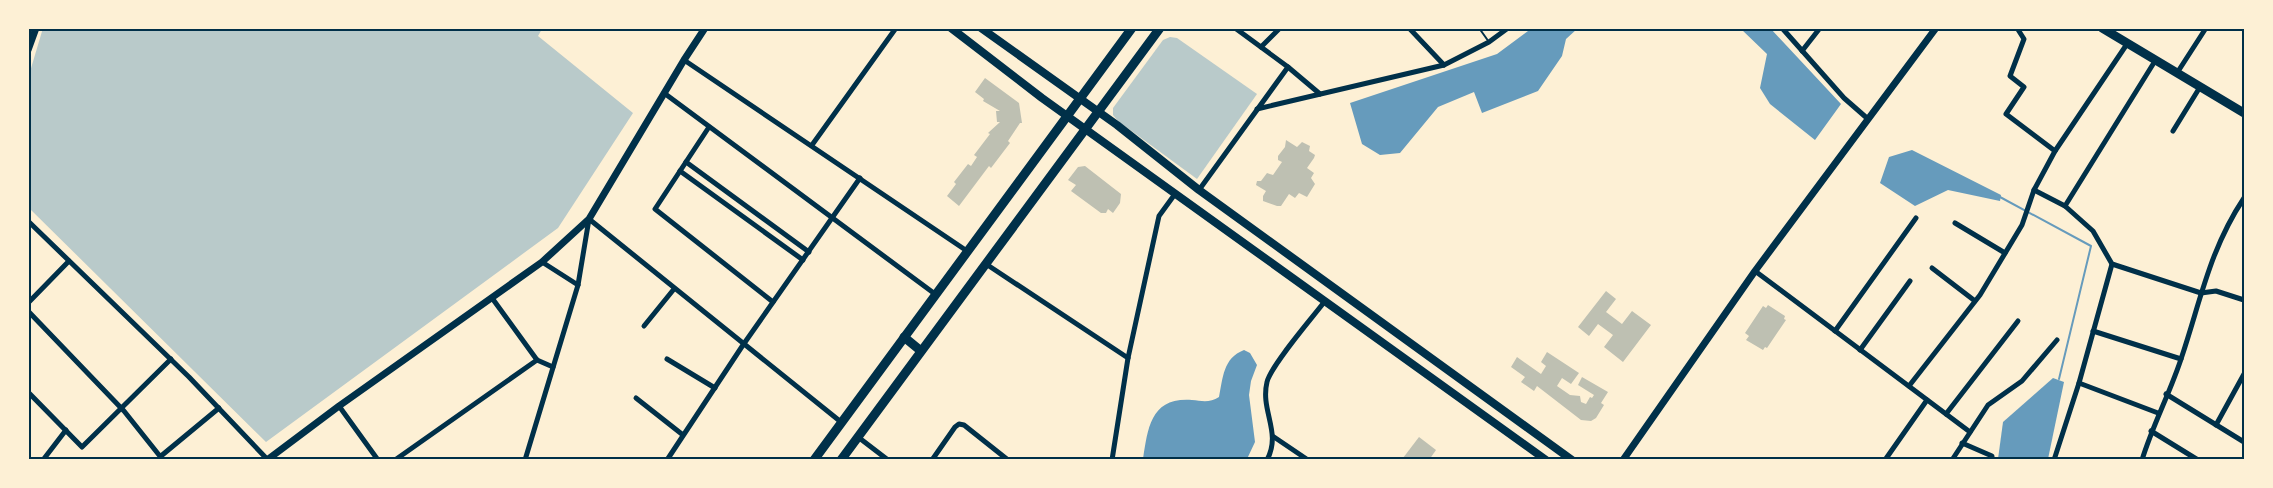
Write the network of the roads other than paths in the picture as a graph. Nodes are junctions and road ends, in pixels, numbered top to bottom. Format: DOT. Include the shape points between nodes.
graph roads {
  1 [pos="36,28"];
  2 [pos="705,28"];
  3 [pos="896,28"];
  4 [pos="951,28"];
  5 [pos="981,28"];
  6 [pos="1132,28"];
  7 [pos="1160,28"];
  8 [pos="1235,28"];
  9 [pos="1280,28"];
  10 [pos="1409,28"];
  11 [pos="1479,28"];
  12 [pos="1508,28"];
  13 [pos="1782,28"];
  14 [pos="1820,28"];
  15 [pos="1936,28"];
  16 [pos="2016,28"];
  17 [pos="2103,28"];
  18 [pos="2206,28"];
  19 [pos="1489,42"];
  20 [pos="2127,44"];
  21 [pos="1261,47"];
  22 [pos="28,50"];
  23 [pos="1802,51"];
  24 [pos="684,60"];
  25 [pos="2155,61"];
  26 [pos="1444,64"];
  27 [pos="1288,68"];
  28 [pos="2177,73"];
  29 [pos="2200,87"];
  30 [pos="664,93"];
  31 [pos="1320,94"];
  32 [pos="1080,99"];
  33 [pos="1257,109"];
  34 [pos="1098,112"];
  35 [pos="2244,113"];
  36 [pos="1067,116"];
  37 [pos="1868,119"];
  38 [pos="709,127"];
  39 [pos="1085,129"];
  40 [pos="2173,131"];
  41 [pos="812,145"];
  42 [pos="2055,151"];
  43 [pos="686,162"];
  44 [pos="680,171"];
  45 [pos="860,178"];
  46 [pos="1199,190"];
  47 [pos="2034,190"];
  48 [pos="1175,194"];
  49 [pos="2244,198"];
  50 [pos="2065,206"];
  51 [pos="833,218"];
  52 [pos="1916,218"];
  53 [pos="589,219"];
  54 [pos="28,221"];
  55 [pos="1955,223"];
  56 [pos="967,251"];
  57 [pos="809,252"];
  58 [pos="2005,253"];
  59 [pos="803,260"];
  60 [pos="69,261"];
  61 [pos="542,262"];
  62 [pos="986,264"];
  63 [pos="2112,264"];
  64 [pos="1932,268"];
  65 [pos="1755,271"];
  66 [pos="1910,281"];
  67 [pos="578,285"];
  68 [pos="674,289"];
  69 [pos="2201,293"];
  70 [pos="935,294"];
  71 [pos="492,298"];
  72 [pos="2244,300"];
  73 [pos="1325,301"];
  74 [pos="1975,301"];
  75 [pos="773,302"];
  76 [pos="28,303"];
  77 [pos="28,311"];
  78 [pos="2018,321"];
  79 [pos="644,326"];
  80 [pos="1393,330"];
  81 [pos="1835,331"];
  82 [pos="2093,331"];
  83 [pos="904,337"];
  84 [pos="2057,340"];
  85 [pos="1384,343"];
  86 [pos="743,345"];
  87 [pos="1860,350"];
  88 [pos="921,351"];
  89 [pos="667,358"];
  90 [pos="1128,358"];
  91 [pos="2181,359"];
  92 [pos="171,360"];
  93 [pos="537,360"];
  94 [pos="553,367"];
  95 [pos="2244,374"];
  96 [pos="2079,383"];
  97 [pos="1909,386"];
  98 [pos="714,388"];
  99 [pos="28,392"];
  100 [pos="2166,394"];
  101 [pos="636,398"];
  102 [pos="1928,400"];
  103 [pos="339,406"];
  104 [pos="219,408"];
  105 [pos="122,409"];
  106 [pos="2158,413"];
  107 [pos="1946,414"];
  108 [pos="841,422"];
  109 [pos="2216,425"];
  110 [pos="66,430"];
  111 [pos="2151,431"];
  112 [pos="1970,432"];
  113 [pos="683,435"];
  114 [pos="858,436"];
  115 [pos="1274,436"];
  116 [pos="2244,442"];
  117 [pos="1962,443"];
  118 [pos="162,458"];
  119 [pos="43,459"];
  120 [pos="267,459"];
  121 [pos="378,459"];
  122 [pos="395,459"];
  123 [pos="525,459"];
  124 [pos="666,459"];
  125 [pos="814,459"];
  126 [pos="841,459"];
  127 [pos="888,459"];
  128 [pos="932,459"];
  129 [pos="1008,459"];
  130 [pos="1112,459"];
  131 [pos="1267,459"];
  132 [pos="1308,459"];
  133 [pos="1546,459"];
  134 [pos="1572,459"];
  135 [pos="1623,459"];
  136 [pos="1885,459"];
  137 [pos="1952,459"];
  138 [pos="1992,459"];
  139 [pos="2054,459"];
  140 [pos="2142,459"];
  141 [pos="2198,459"];
  1 -- 22 [label="street"];
  2 -- 24 [label="street"];
  3 -- 41 [label="street"];
  4 -- 36 [label="main road"];
  5 -- 32 [label="main road"];
  6 -- 32 [label="highway"];
  7 -- 34 [label="highway"];
  8 -- 21 [label="street"];
  9 -- 21 [label="street"];
  10 -- 26 [label="street"];
  11 -- 19 [label="lane"];
  12 -- 19 [label="street"];
  13 -- 23 [label="street"];
  14 -- 23 [label="street"];
  15 -- 37 [label="street"];
  16 -- 42 [label="street" via="2024,39 2010,76 2024,87 2006,114"];
  17 -- 20 [label="highway"];
  18 -- 28 [label="street"];
  19 -- 26 [label="street"];
  20 -- 25 [label="highway"];
  20 -- 42 [label="street"];
  21 -- 27 [label="street"];
  23 -- 37 [label="street"];
  24 -- 30 [label="street"];
  24 -- 41 [label="street"];
  25 -- 28 [label="highway"];
  25 -- 50 [label="street"];
  26 -- 31 [label="street"];
  27 -- 31 [label="street"];
  27 -- 33 [label="street"];
  28 -- 29 [label="highway"];
  29 -- 35 [label="highway"];
  29 -- 40 [label="street"];
  30 -- 38 [label="street"];
  30 -- 53 [label="street"];
  31 -- 33 [label="street"];
  32 -- 34 [label="main road"];
  32 -- 36 [label="highway"];
  33 -- 46 [label="street"];
  34 -- 39 [label="highway"];
  34 -- 46 [label="main road"];
  36 -- 39 [label="main road"];
  36 -- 56 [label="highway"];
  37 -- 65 [label="street"];
  38 -- 43 [label="street"];
  38 -- 51 [label="street"];
  39 -- 48 [label="main road"];
  39 -- 62 [label="highway"];
  41 -- 45 [label="street"];
  42 -- 47 [label="street"];
  43 -- 44 [label="street"];
  43 -- 57 [label="street"];
  44 -- 59 [label="street"];
  44 -- 75 [label="street" via="655,209"];
  45 -- 51 [label="street"];
  45 -- 56 [label="street"];
  46 -- 80 [label="main road"];
  47 -- 50 [label="street"];
  47 -- 58 [label="street" via="2022,225"];
  48 -- 73 [label="main road"];
  48 -- 90 [label="street" via="1160,216"];
  49 -- 69 [label="street" via="2218,244"];
  50 -- 63 [label="street" via="2093,231"];
  51 -- 57 [label="street"];
  51 -- 70 [label="street"];
  52 -- 81 [label="street"];
  53 -- 61 [label="street"];
  53 -- 67 [label="street"];
  53 -- 68 [label="street"];
  54 -- 60 [label="street"];
  55 -- 58 [label="street"];
  56 -- 70 [label="highway"];
  57 -- 59 [label="street"];
  58 -- 74 [label="street"];
  59 -- 75 [label="street"];
  60 -- 76 [label="street"];
  60 -- 92 [label="street"];
  61 -- 67 [label="street"];
  61 -- 71 [label="street"];
  62 -- 88 [label="highway"];
  62 -- 90 [label="street"];
  63 -- 69 [label="street"];
  63 -- 82 [label="street"];
  64 -- 74 [label="street"];
  65 -- 81 [label="street"];
  65 -- 135 [label="street"];
  66 -- 87 [label="street"];
  67 -- 94 [label="street"];
  68 -- 79 [label="street"];
  68 -- 86 [label="street"];
  69 -- 72 [label="street" via="2216,291"];
  69 -- 91 [label="street"];
  70 -- 83 [label="highway"];
  71 -- 93 [label="street"];
  71 -- 103 [label="street"];
  73 -- 85 [label="main road"];
  73 -- 115 [label="street" via="1268,379 1265,397"];
  74 -- 97 [label="street"];
  75 -- 86 [label="street"];
  77 -- 105 [label="street"];
  78 -- 107 [label="street"];
  80 -- 85 [label="main road"];
  80 -- 134 [label="main road"];
  81 -- 87 [label="street"];
  82 -- 91 [label="street"];
  82 -- 96 [label="street"];
  83 -- 88 [label="highway"];
  83 -- 108 [label="highway"];
  84 -- 112 [label="street" via="2022,381 1988,405"];
  85 -- 133 [label="main road"];
  86 -- 98 [label="street"];
  86 -- 108 [label="street"];
  87 -- 97 [label="street"];
  88 -- 114 [label="highway"];
  89 -- 98 [label="street"];
  90 -- 130 [label="street"];
  91 -- 100 [label="street"];
  92 -- 104 [label="street"];
  92 -- 105 [label="street"];
  93 -- 94 [label="street"];
  93 -- 122 [label="street"];
  94 -- 123 [label="street"];
  95 -- 109 [label="street"];
  96 -- 106 [label="street"];
  96 -- 139 [label="street"];
  97 -- 102 [label="street"];
  98 -- 113 [label="street"];
  99 -- 110 [label="street"];
  100 -- 106 [label="street"];
  100 -- 109 [label="street"];
  101 -- 113 [label="street"];
  102 -- 107 [label="street"];
  102 -- 136 [label="street"];
  103 -- 120 [label="street"];
  103 -- 121 [label="street"];
  104 -- 118 [label="street"];
  104 -- 120 [label="street"];
  105 -- 110 [label="street" via="82,447"];
  105 -- 118 [label="street"];
  106 -- 111 [label="street"];
  107 -- 112 [label="street"];
  108 -- 125 [label="highway"];
  109 -- 116 [label="street"];
  110 -- 119 [label="street"];
  111 -- 140 [label="street"];
  111 -- 141 [label="street"];
  112 -- 117 [label="street"];
  113 -- 124 [label="street"];
  114 -- 126 [label="highway"];
  114 -- 127 [label="street"];
  115 -- 131 [label="street"];
  115 -- 132 [label="street"];
  117 -- 137 [label="street"];
  117 -- 138 [label="street"];
  128 -- 129 [label="street" via="959,424"];
}
